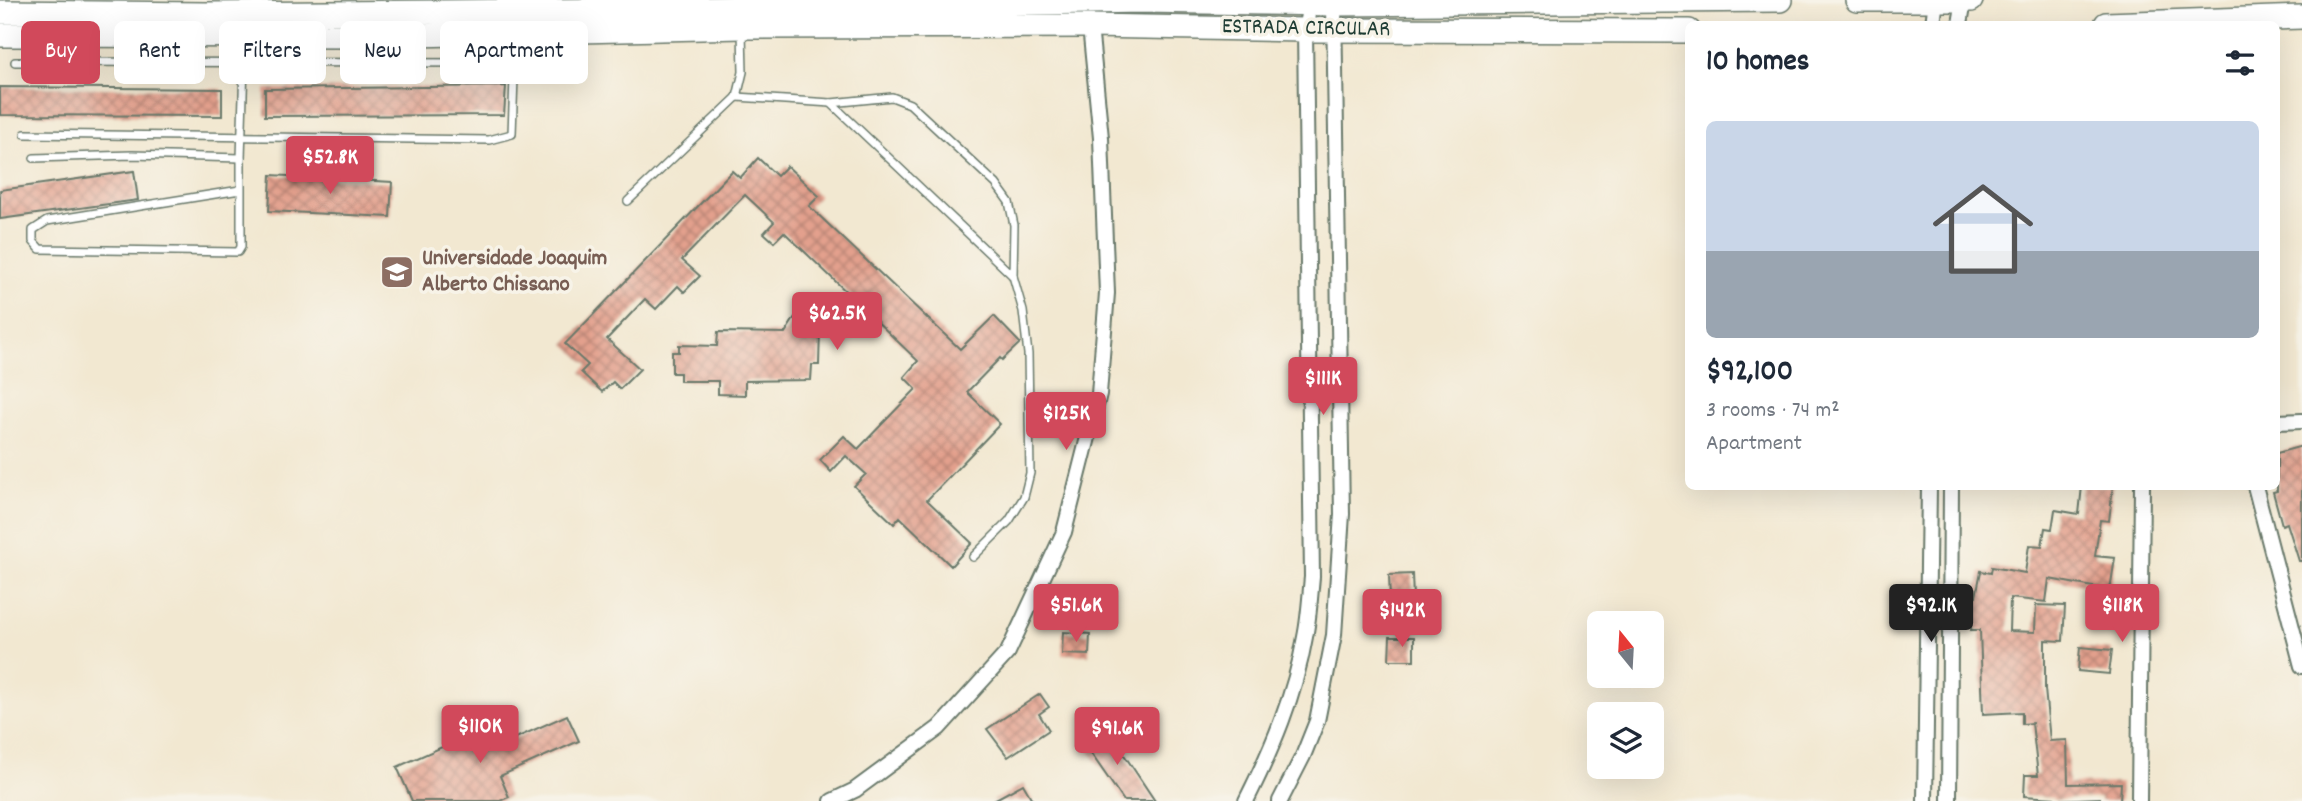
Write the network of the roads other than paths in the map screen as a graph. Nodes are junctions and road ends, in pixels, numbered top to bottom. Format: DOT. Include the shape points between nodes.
graph roads {
  1 [pos="1142,0"];
  2 [pos="1702,0"];
  3 [pos="1780,0"];
  4 [pos="1857,0"];
  5 [pos="1936,0"];
  6 [pos="1964,0"];
  7 [pos="1971,0"];
  8 [pos="1528,1"];
  9 [pos="1310,4"];
  10 [pos="1334,4"];
  11 [pos="653,5"];
  12 [pos="43,6"];
  13 [pos="376,6"];
  14 [pos="205,7"];
  15 [pos="0,12"];
  16 [pos="2302,17"];
  17 [pos="1933,21"];
  18 [pos="1960,21"];
  19 [pos="2190,21"];
  20 [pos="1090,26"];
  21 [pos="742,27"];
  22 [pos="1305,30"];
  23 [pos="1335,30"];
  24 [pos="1685,31"];
  25 [pos="0,35"];
  26 [pos="219,36"];
  27 [pos="326,36"];
  28 [pos="15,62"];
  29 [pos="219,64"];
  30 [pos="326,64"];
  31 [pos="243,84"];
  32 [pos="737,96"];
  33 [pos="831,103"];
  34 [pos="25,134"];
  35 [pos="241,136"];
  36 [pos="34,158"];
  37 [pos="241,158"];
  38 [pos="240,190"];
  39 [pos="628,201"];
  40 [pos="1013,276"];
  41 [pos="2302,421"];
  42 [pos="2280,422"];
  43 [pos="1929,490"];
  44 [pos="1951,490"];
  45 [pos="2142,490"];
  46 [pos="2256,490"];
  47 [pos="973,557"];
  48 [pos="2302,663"];
  49 [pos="832,801"];
  50 [pos="1246,801"];
  51 [pos="1280,801"];
  52 [pos="1925,801"];
  53 [pos="1949,801"];
  54 [pos="2139,801"];
  1 -- 9 [label="main road"];
  1 -- 11 [label="main road"];
  2 -- 3 [label="main road"];
  2 -- 8 [label="main road"];
  4 -- 5 [label="main road"];
  5 -- 6 [label="main road"];
  5 -- 17 [label="street"];
  6 -- 7 [label="main road"];
  6 -- 18 [label="street"];
  8 -- 10 [label="main road"];
  9 -- 10 [label="main road"];
  9 -- 22 [label="street"];
  10 -- 23 [label="street"];
  11 -- 13 [label="main road"];
  12 -- 14 [label="main road"];
  12 -- 15 [label="main road"];
  13 -- 14 [label="main road"];
  16 -- 19 [label="main road"];
  20 -- 21 [label="main road, ESTRADA CIRCULAR"];
  20 -- 22 [label="main road, ESTRADA CIRCULAR"];
  20 -- 49 [label="street" via="1101,138 1107,293 1099,394 1064,532 1009,652 939,728 855,790"];
  21 -- 27 [label="main road, ESTRADA CIRCULAR"];
  21 -- 32 [label="lane" via="743,72"];
  22 -- 23 [label="main road, ESTRADA CIRCULAR"];
  22 -- 50 [label="street" via="1312,578 1305,638 1291,697 1272,750"];
  23 -- 24 [label="main road, ESTRADA CIRCULAR"];
  23 -- 51 [label="street" via="1342,514 1334,635 1317,721"];
  25 -- 26 [label="main road, ESTRADA CIRCULAR"];
  28 -- 29 [label="lane"];
  30 -- 35 [label="lane" via="503,63 514,77 512,134 489,139"];
  31 -- 35 [label="lane"];
  32 -- 33 [label="lane"];
  32 -- 39 [label="lane"];
  33 -- 40 [label="lane"];
  33 -- 40 [label="lane" via="892,97 910,104 996,184 1009,202 1014,225"];
  34 -- 35 [label="lane"];
  35 -- 37 [label="lane"];
  36 -- 37 [label="lane"];
  37 -- 38 [label="lane"];
  38 -- 38 [label="lane" via="238,252 40,249 33,242 33,230 47,221"];
  40 -- 47 [label="lane" via="1028,354 1030,472 1024,497 1009,521"];
  41 -- 42 [label="street"];
  43 -- 52 [label="street"];
  44 -- 53 [label="street"];
  45 -- 54 [label="street"];
  46 -- 48 [label="street"];
}
